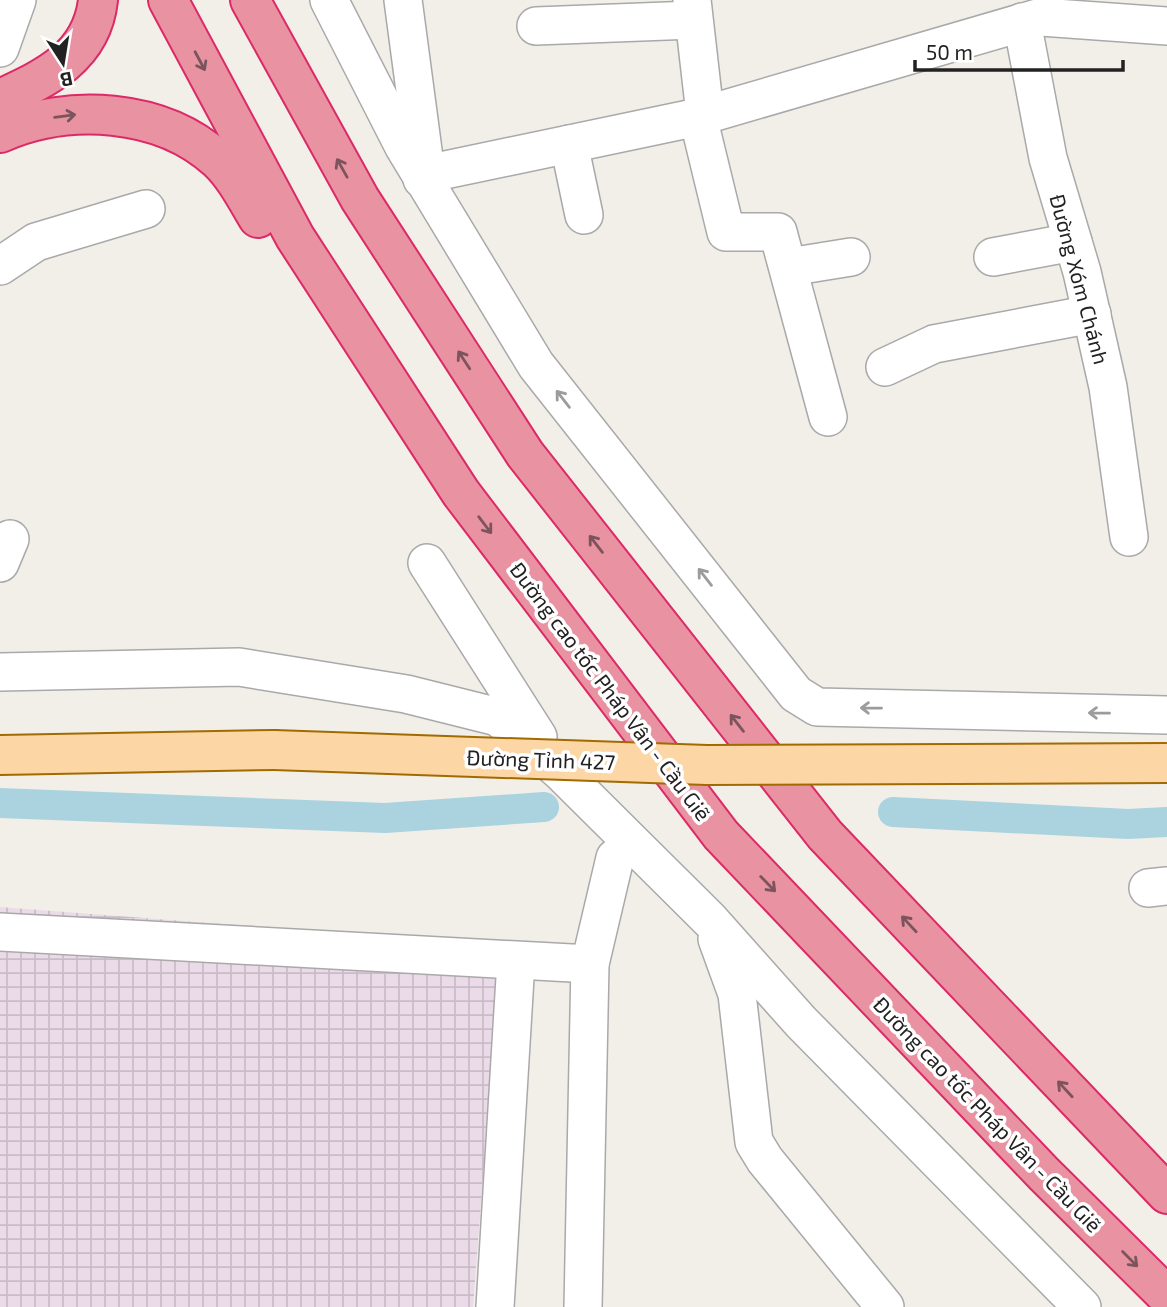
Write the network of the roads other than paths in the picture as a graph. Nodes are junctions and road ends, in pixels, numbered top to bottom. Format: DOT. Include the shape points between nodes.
graph roads {
  1 [pos="17,0"];
  2 [pos="98,0"];
  3 [pos="169,0"];
  4 [pos="250,0"];
  5 [pos="329,0"];
  6 [pos="403,0"];
  7 [pos="692,10"];
  8 [pos="1035,13"];
  9 [pos="536,26"];
  10 [pos="1167,26"];
  11 [pos="0,48"];
  12 [pos="0,99"];
  13 [pos="701,115"];
  14 [pos="0,133"];
  15 [pos="569,144"];
  16 [pos="424,176"];
  17 [pos="146,209"];
  18 [pos="584,215"];
  19 [pos="1073,242"];
  20 [pos="851,257"];
  21 [pos="993,257"];
  22 [pos="0,266"];
  23 [pos="789,267"];
  24 [pos="1092,314"];
  25 [pos="885,367"];
  26 [pos="828,417"];
  27 [pos="461,493"];
  28 [pos="1129,537"];
  29 [pos="427,562"];
  30 [pos="0,672"];
  31 [pos="1167,715"];
  32 [pos="0,755"];
  33 [pos="1167,763"];
  34 [pos="562,773"];
  35 [pos="632,844"];
  36 [pos="711,920"];
  37 [pos="0,932"];
  38 [pos="516,961"];
  39 [pos="590,964"];
  40 [pos="1111,1139"];
  41 [pos="1167,1180"];
  42 [pos="1167,1194"];
  43 [pos="1167,1296"];
  44 [pos="1078,1305"];
  45 [pos="495,1307"];
  46 [pos="583,1307"];
  47 [pos="885,1307"];
  1 -- 11 [label="street"];
  2 -- 12 [label="highway" via="96,22 79,51 37,82"];
  3 -- 27 [label="highway, Đường cao tốc Pháp Vân - Cầu Giẽ, one-way" via="295,237"];
  40 -- 4 [label="highway, one-way" via="825,835 525,454 360,199"];
  5 -- 16 [label="street"];
  6 -- 16 [label="street"];
  7 -- 9 [label="street"];
  7 -- 13 [label="street"];
  8 -- 10 [label="street"];
  8 -- 13 [label="street"];
  8 -- 19 [label="street, Đường Xóm Chánh" via="1048,158"];
  13 -- 15 [label="street"];
  13 -- 23 [label="street" via="726,232 778,232"];
  14 -- 27 [label="highway, one-way" via="27,121 112,114 150,123 219,160 312,301"];
  15 -- 16 [label="street"];
  15 -- 18 [label="street"];
  31 -- 16 [label="street, one-way" via="817,707 796,694 536,365"];
  17 -- 22 [label="street" via="36,242"];
  19 -- 21 [label="street"];
  19 -- 24 [label="street, Đường Xóm Chánh"];
  20 -- 23 [label="street"];
  23 -- 26 [label="street"];
  24 -- 25 [label="street" via="934,344"];
  24 -- 28 [label="street, Đường Xóm Chánh" via="1108,387"];
  27 -- 43 [label="highway, Đường cao tốc Pháp Vân - Cầu Giẽ, one-way" via="721,835 1044,1174"];
  29 -- 34 [label="street"];
  30 -- 34 [label="street" via="239,667 406,694 498,717"];
  32 -- 33 [label="main road, Đường Tỉnh 427, bridge" via="274,750 707,765"];
  34 -- 35 [label="street"];
  35 -- 36 [label="street"];
  35 -- 39 [label="street" via="615,859"];
  36 -- 44 [label="street" via="801,1022"];
  36 -- 47 [label="street" via="737,994 754,1142"];
  37 -- 38 [label="street"];
  38 -- 39 [label="street"];
  38 -- 45 [label="street"];
  39 -- 46 [label="street"];
  40 -- 41 [label="highway"];
  40 -- 42 [label="highway"];
}
